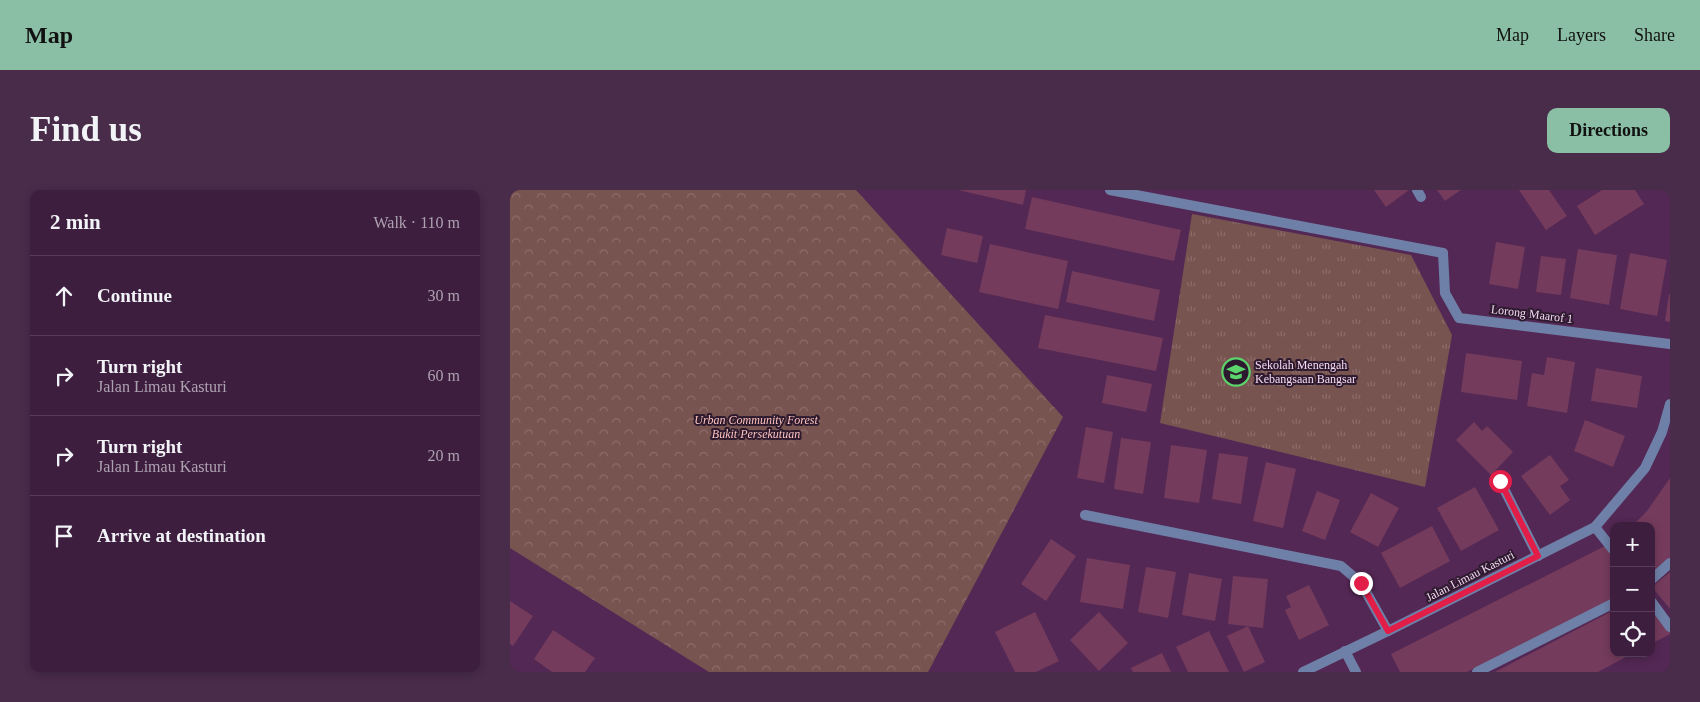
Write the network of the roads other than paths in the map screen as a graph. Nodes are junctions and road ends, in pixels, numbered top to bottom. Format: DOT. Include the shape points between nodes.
graph roads {
  1 [pos="1110,190"];
  2 [pos="1670,344"];
  3 [pos="1670,404"];
  4 [pos="1500,481"];
  5 [pos="1085,515"];
  6 [pos="1595,527"];
  7 [pos="1610,546"];
  8 [pos="1538,556"];
  9 [pos="1670,563"];
  10 [pos="1655,576"];
  11 [pos="1610,604"];
  12 [pos="1655,606"];
  13 [pos="1670,627"];
  14 [pos="1388,631"];
  15 [pos="1345,651"];
  16 [pos="1303,672"];
  17 [pos="1356,672"];
  18 [pos="1477,672"];
  1 -- 2 [label="street, Lorong Maarof 1" via="1442,253 1446,293 1459,318"];
  3 -- 6 [label="street, Jalan Limau Kasturi" via="1662,432 1645,468"];
  4 -- 8 [label="street"];
  5 -- 14 [label="street" via="1341,566 1361,583"];
  6 -- 7 [label="street"];
  6 -- 8 [label="street, Jalan Limau Kasturi"];
  8 -- 14 [label="street, Jalan Limau Kasturi"];
  9 -- 10 [label="street"];
  11 -- 18 [label="street"];
  12 -- 13 [label="street"];
  14 -- 15 [label="street, Jalan Limau Kasturi"];
  15 -- 16 [label="street, Jalan Limau Kasturi"];
  15 -- 17 [label="street"];
}
